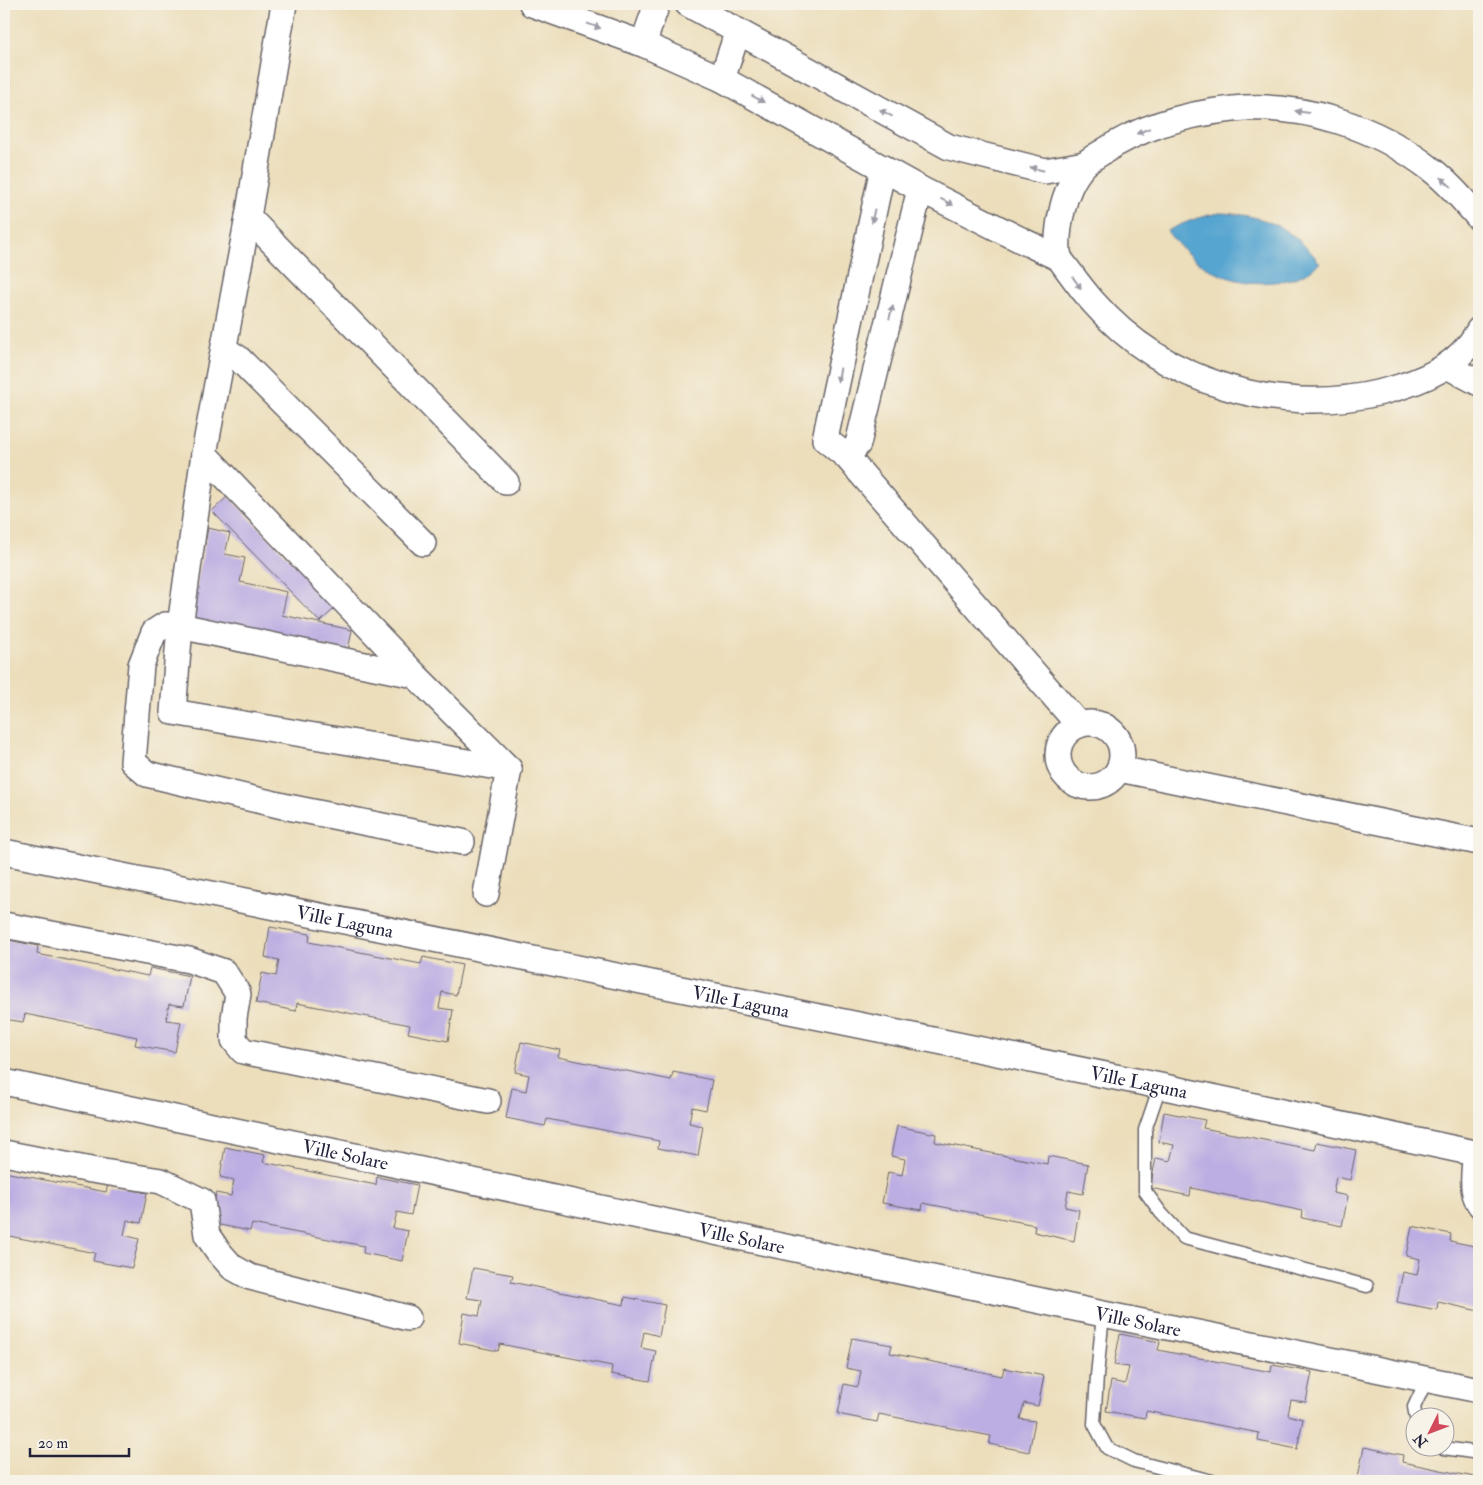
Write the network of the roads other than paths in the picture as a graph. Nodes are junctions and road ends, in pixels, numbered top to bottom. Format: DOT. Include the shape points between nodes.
graph roads {
  1 [pos="284,4"];
  2 [pos="532,4"];
  3 [pos="657,4"];
  4 [pos="688,4"];
  5 [pos="738,31"];
  6 [pos="643,44"];
  7 [pos="722,79"];
  8 [pos="1085,164"];
  9 [pos="883,168"];
  10 [pos="920,189"];
  11 [pos="248,217"];
  12 [pos="1479,218"];
  13 [pos="1059,258"];
  14 [pos="1479,330"];
  15 [pos="848,332"];
  16 [pos="884,340"];
  17 [pos="224,350"];
  18 [pos="1447,366"];
  19 [pos="1479,383"];
  20 [pos="204,454"];
  21 [pos="847,457"];
  22 [pos="506,482"];
  23 [pos="422,544"];
  24 [pos="180,626"];
  25 [pos="415,674"];
  26 [pos="1079,725"];
  27 [pos="509,769"];
  28 [pos="1119,769"];
  29 [pos="462,842"];
  30 [pos="1479,842"];
  31 [pos="4,852"];
  32 [pos="486,894"];
  33 [pos="4,926"];
  34 [pos="4,1082"];
  35 [pos="1160,1086"];
  36 [pos="488,1101"];
  37 [pos="4,1153"];
  38 [pos="1474,1153"];
  39 [pos="1479,1213"];
  40 [pos="1367,1286"];
  41 [pos="1102,1314"];
  42 [pos="408,1318"];
  43 [pos="1427,1379"];
  44 [pos="1479,1390"];
  45 [pos="1414,1408"];
  46 [pos="1456,1450"];
  47 [pos="1479,1453"];
  48 [pos="1212,1481"];
  1 -- 11 [label="street"];
  2 -- 6 [label="street, one-way"];
  3 -- 6 [label="street"];
  4 -- 5 [label="street"];
  5 -- 7 [label="street"];
  8 -- 5 [label="street, one-way" via="1045,171 949,147"];
  6 -- 7 [label="street"];
  7 -- 9 [label="street, one-way"];
  12 -- 8 [label="street, one-way" via="1457,192 1404,151 1343,122 1277,109 1243,108 1176,119 1113,145"];
  8 -- 13 [label="street" via="1064,201 1059,229"];
  9 -- 10 [label="street"];
  9 -- 15 [label="street, one-way"];
  10 -- 13 [label="street, one-way"];
  16 -- 10 [label="street, one-way"];
  11 -- 17 [label="street"];
  11 -- 22 [label="street"];
  13 -- 18 [label="street, one-way" via="1104,314 1131,338 1192,375 1226,387 1259,396 1328,400 1396,388 1428,377"];
  14 -- 18 [label="street" via="1463,353"];
  15 -- 16 [label="street"];
  15 -- 21 [label="street, one-way" via="825,439"];
  16 -- 21 [label="street" via="858,444"];
  17 -- 20 [label="street"];
  17 -- 23 [label="street" via="238,358"];
  18 -- 19 [label="street"];
  20 -- 24 [label="street"];
  20 -- 25 [label="street"];
  21 -- 26 [label="street"];
  24 -- 25 [label="street"];
  24 -- 27 [label="street" via="173,712"];
  24 -- 29 [label="street" via="164,625 154,632 141,665 133,762 147,774 283,806"];
  25 -- 27 [label="street"];
  26 -- 28 [label="street" via="1091,723 1113,733 1120,744 1122,756"];
  26 -- 28 [label="street" via="1068,732 1058,753 1060,766 1067,776 1077,784 1089,787 1112,779"];
  27 -- 32 [label="street"];
  28 -- 30 [label="street"];
  31 -- 35 [label="street, Ville Laguna"];
  33 -- 36 [label="street" via="189,960 224,972 238,994 234,1040 243,1051"];
  34 -- 41 [label="street, Ville Solare"];
  35 -- 38 [label="street, Ville Laguna"];
  35 -- 40 [label="lane" via="1145,1130 1145,1191 1160,1213 1184,1238"];
  37 -- 42 [label="street" via="161,1181 202,1201 207,1235 232,1266 250,1277"];
  38 -- 39 [label="lane" via="1468,1195"];
  41 -- 43 [label="street, Ville Solare"];
  41 -- 48 [label="lane" via="1094,1424 1107,1448 1134,1461"];
  43 -- 44 [label="street, Ville Solare"];
  43 -- 45 [label="lane"];
  46 -- 47 [label="lane"];
}
